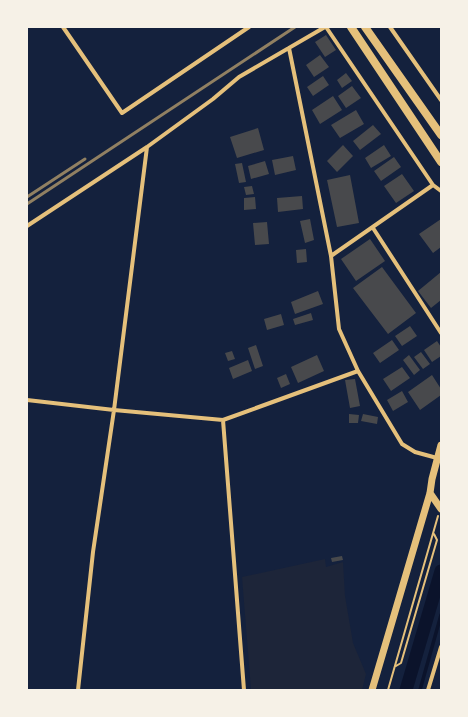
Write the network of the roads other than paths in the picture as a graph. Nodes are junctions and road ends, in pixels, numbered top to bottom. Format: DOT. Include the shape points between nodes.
graph roads {
  1 [pos="63,27"];
  2 [pos="249,27"];
  3 [pos="326,27"];
  4 [pos="351,27"];
  5 [pos="366,27"];
  6 [pos="390,27"];
  7 [pos="289,48"];
  8 [pos="441,100"];
  9 [pos="441,135"];
  10 [pos="147,147"];
  11 [pos="441,162"];
  12 [pos="433,185"];
  13 [pos="441,191"];
  14 [pos="27,226"];
  15 [pos="373,228"];
  16 [pos="331,256"];
  17 [pos="441,333"];
  18 [pos="358,371"];
  19 [pos="27,400"];
  20 [pos="114,410"];
  21 [pos="223,420"];
  22 [pos="441,445"];
  23 [pos="437,458"];
  24 [pos="430,493"];
  25 [pos="441,509"];
  26 [pos="441,647"];
  27 [pos="78,690"];
  28 [pos="244,690"];
  29 [pos="372,690"];
  30 [pos="428,690"];
  1 -- 2 [label="street" via="122,114"];
  3 -- 7 [label="street"];
  3 -- 12 [label="street"];
  4 -- 11 [label="main road"];
  5 -- 9 [label="main road"];
  6 -- 8 [label="street"];
  7 -- 10 [label="street" via="239,77"];
  7 -- 16 [label="street"];
  10 -- 14 [label="street"];
  10 -- 20 [label="street"];
  12 -- 13 [label="street"];
  12 -- 15 [label="street"];
  15 -- 16 [label="street"];
  15 -- 17 [label="street"];
  16 -- 18 [label="street" via="339,329"];
  18 -- 21 [label="street"];
  18 -- 23 [label="street" via="402,444 415,452"];
  19 -- 20 [label="street"];
  20 -- 21 [label="street"];
  20 -- 27 [label="street" via="93,552"];
  21 -- 28 [label="street"];
  22 -- 23 [label="street"];
  23 -- 24 [label="street"];
  24 -- 25 [label="street"];
  24 -- 29 [label="street"];
  26 -- 30 [label="street"];
}
